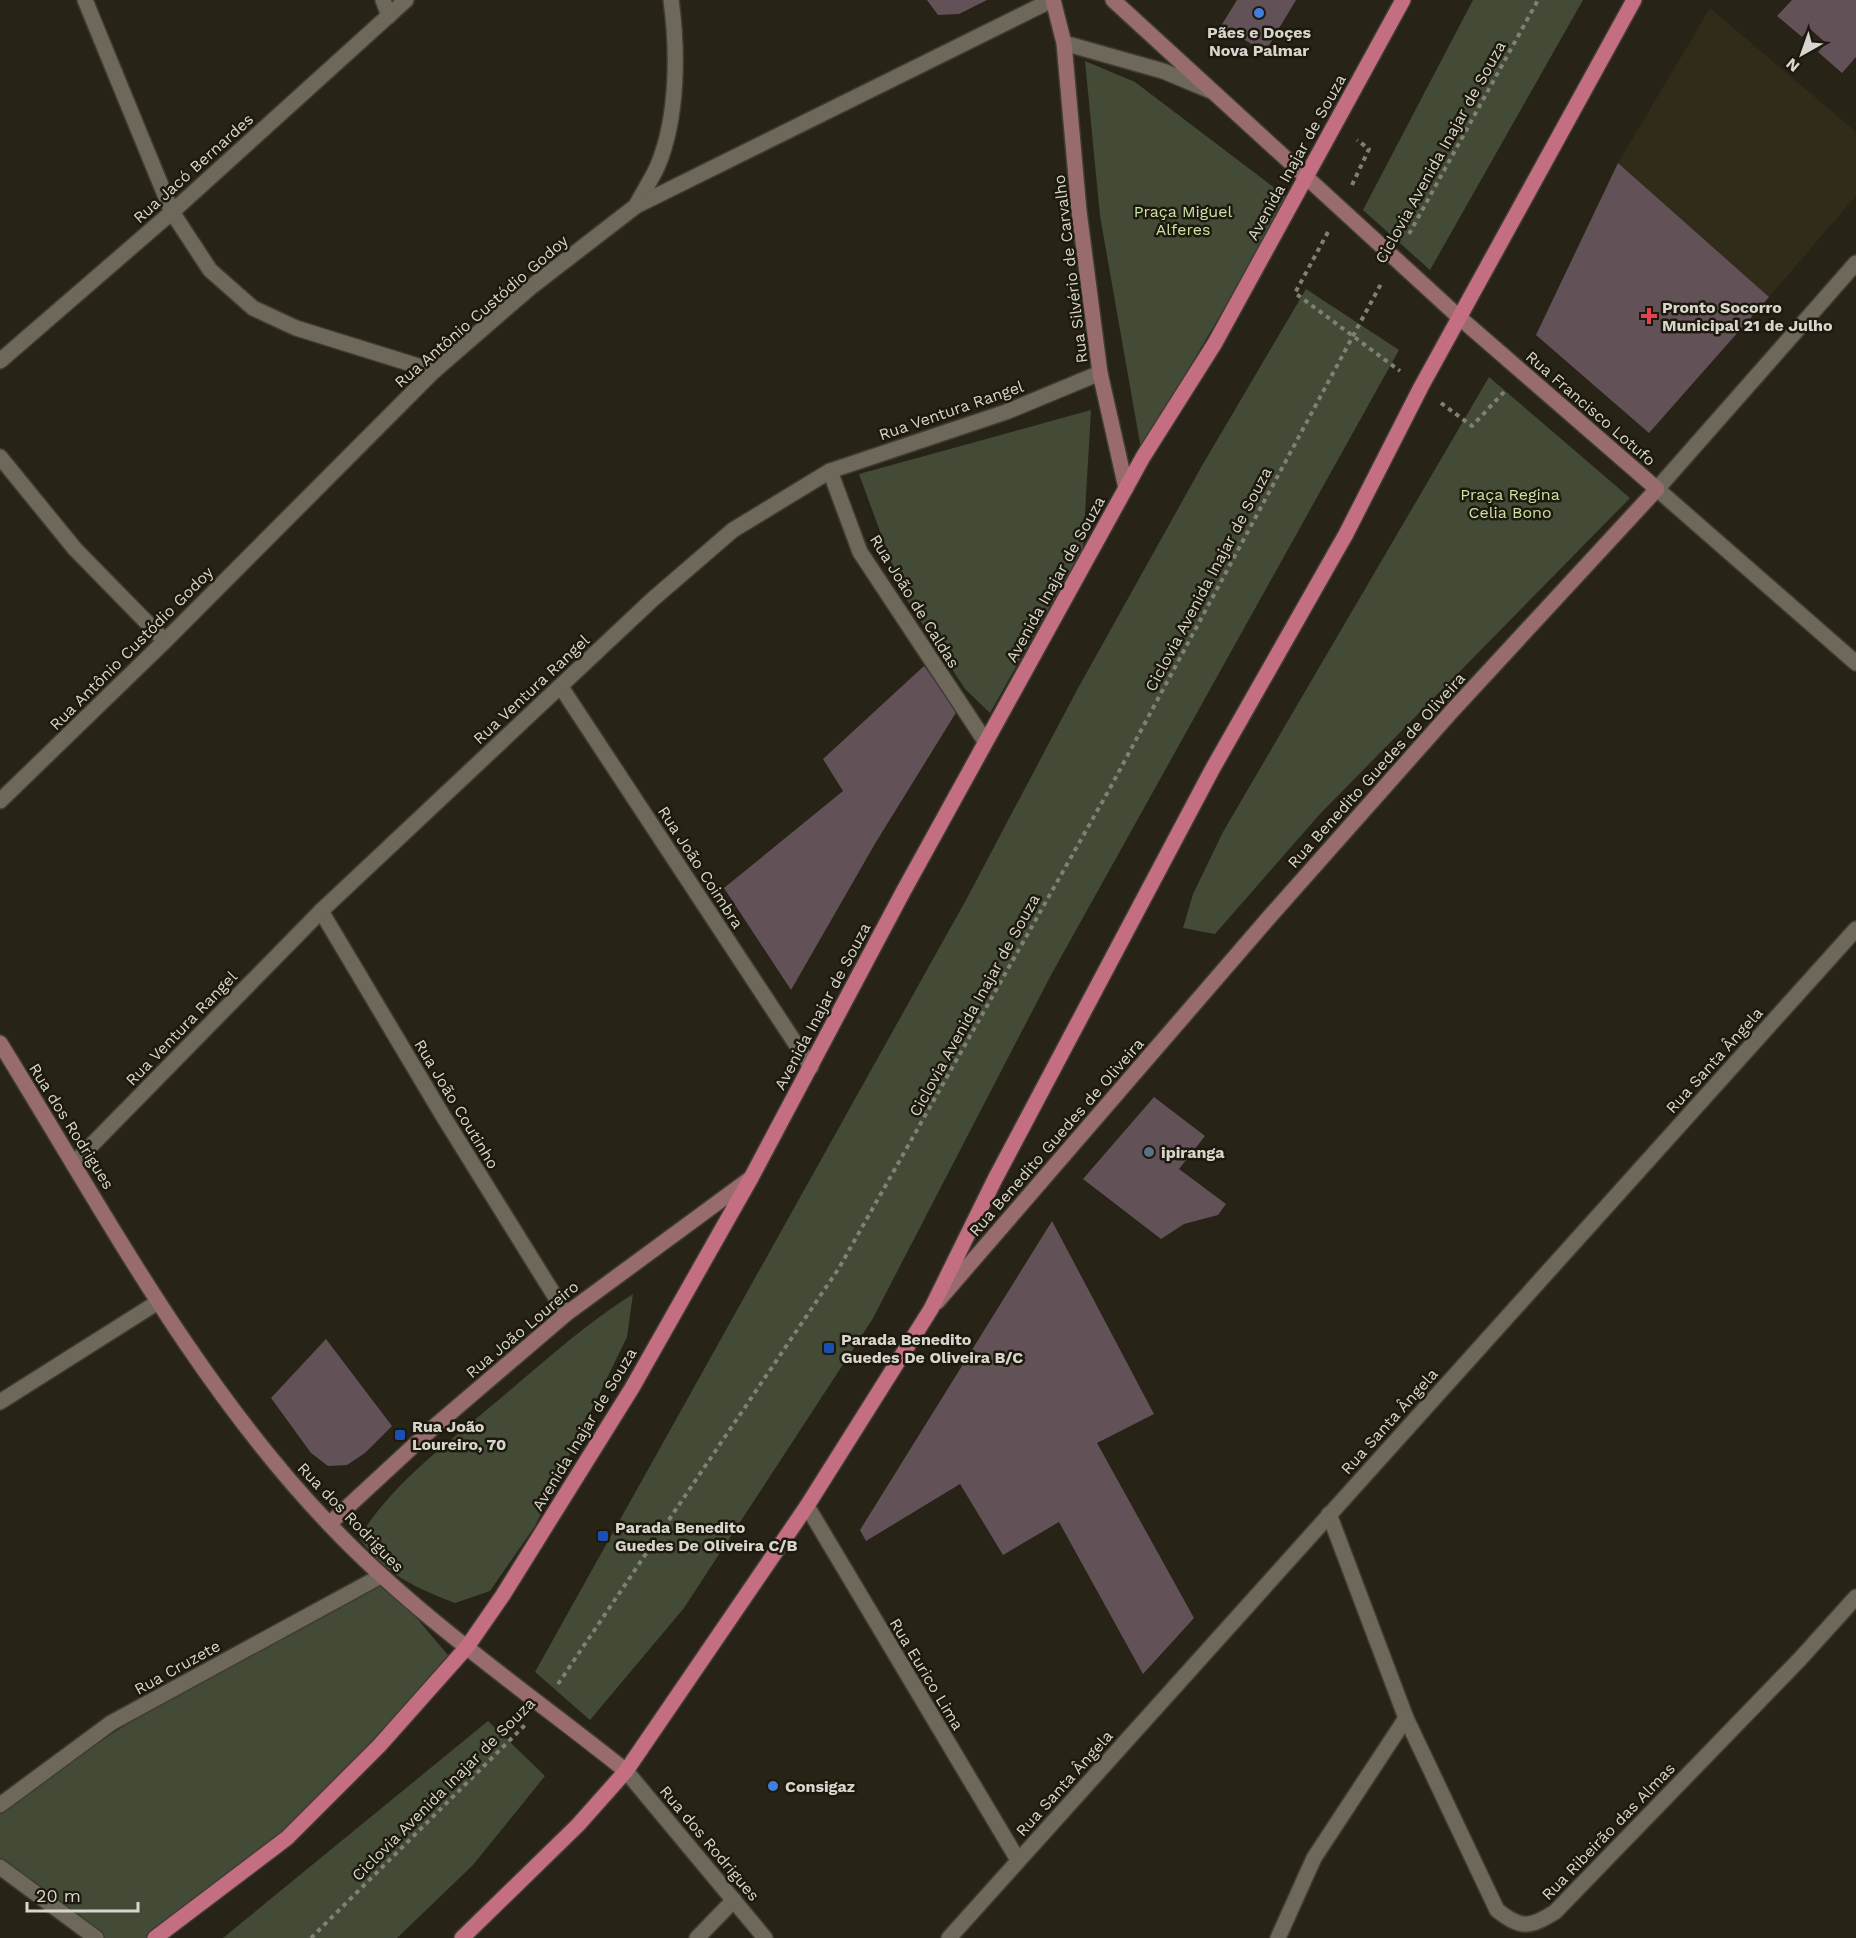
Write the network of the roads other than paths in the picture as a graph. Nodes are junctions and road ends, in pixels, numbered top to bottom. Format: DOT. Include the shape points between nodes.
graph roads {
  1 [pos="85,0"];
  2 [pos="383,0"];
  3 [pos="406,0"];
  4 [pos="671,0"];
  5 [pos="1052,0"];
  6 [pos="1113,0"];
  7 [pos="1403,0"];
  8 [pos="1634,0"];
  9 [pos="389,16"];
  10 [pos="1064,43"];
  11 [pos="1217,93"];
  12 [pos="1306,176"];
  13 [pos="636,206"];
  14 [pos="172,212"];
  15 [pos="1856,263"];
  16 [pos="1460,318"];
  17 [pos="0,361"];
  18 [pos="434,370"];
  19 [pos="1100,373"];
  20 [pos="0,457"];
  21 [pos="830,471"];
  22 [pos="1126,488"];
  23 [pos="1657,489"];
  24 [pos="165,641"];
  25 [pos="1856,663"];
  26 [pos="561,687"];
  27 [pos="985,741"];
  28 [pos="0,801"];
  29 [pos="321,911"];
  30 [pos="1856,929"];
  31 [pos="0,1043"];
  32 [pos="811,1067"];
  33 [pos="74,1163"];
  34 [pos="751,1178"];
  35 [pos="158,1302"];
  36 [pos="931,1309"];
  37 [pos="566,1314"];
  38 [pos="0,1402"];
  39 [pos="807,1506"];
  40 [pos="1329,1514"];
  41 [pos="329,1524"];
  42 [pos="381,1576"];
  43 [pos="1856,1598"];
  44 [pos="467,1647"];
  45 [pos="1406,1718"];
  46 [pos="626,1771"];
  47 [pos="0,1805"];
  48 [pos="1018,1860"];
  49 [pos="0,1867"];
  50 [pos="734,1900"];
  51 [pos="96,1938"];
  52 [pos="155,1938"];
  53 [pos="462,1938"];
  54 [pos="697,1938"];
  55 [pos="765,1938"];
  56 [pos="949,1938"];
  57 [pos="1278,1938"];
  1 -- 14 [label="street"];
  2 -- 9 [label="street"];
  3 -- 9 [label="street, Rua Jacó Bernardes"];
  4 -- 13 [label="street" via="675,31 673,106 659,164"];
  5 -- 10 [label="street, Rua Silvério de Carvalho"];
  5 -- 13 [label="street, Rua Antônio Custódio Godoy"];
  6 -- 11 [label="street"];
  7 -- 12 [label="main road, Avenida Inajar de Souza"];
  8 -- 16 [label="main road"];
  9 -- 14 [label="street, Rua Jacó Bernardes"];
  10 -- 11 [label="street" via="1163,71"];
  10 -- 19 [label="street, Rua Silvério de Carvalho" via="1079,211"];
  11 -- 12 [label="street"];
  12 -- 16 [label="street, Rua Francisco Lotufo"];
  12 -- 22 [label="main road, Avenida Inajar de Souza" via="1215,343"];
  13 -- 18 [label="street, Rua Antônio Custódio Godoy" via="531,287"];
  14 -- 17 [label="street, Rua Jacó Bernardes"];
  14 -- 18 [label="street" via="210,270 253,308 296,328"];
  15 -- 23 [label="street, Rua Benedito Guedes de Oliveira"];
  16 -- 23 [label="street, Rua Francisco Lotufo"];
  16 -- 36 [label="main road" via="1346,534 1213,768 995,1179"];
  18 -- 24 [label="street, Rua Antônio Custódio Godoy"];
  19 -- 21 [label="street, Rua Ventura Rangel" via="1006,412"];
  19 -- 22 [label="street, Rua Silvério de Carvalho"];
  20 -- 24 [label="street" via="75,549"];
  21 -- 26 [label="street, Rua Ventura Rangel" via="733,530"];
  21 -- 27 [label="street, Rua João de Caldas" via="860,552"];
  22 -- 27 [label="main road, Avenida Inajar de Souza"];
  23 -- 25 [label="street, Rua Francisco Lotufo"];
  23 -- 36 [label="street, Rua Benedito Guedes de Oliveira" via="1287,896"];
  24 -- 28 [label="street, Rua Antônio Custódio Godoy"];
  26 -- 29 [label="street, Rua Ventura Rangel"];
  26 -- 32 [label="street, Rua João Coimbra"];
  27 -- 32 [label="main road, Avenida Inajar de Souza"];
  29 -- 33 [label="street, Rua Ventura Rangel"];
  29 -- 37 [label="street, Rua João Coutinho"];
  30 -- 40 [label="street, Rua Santa Ângela"];
  31 -- 33 [label="street, Rua dos Rodrigues"];
  32 -- 34 [label="main road, Avenida Inajar de Souza"];
  33 -- 35 [label="street, Rua dos Rodrigues"];
  34 -- 37 [label="street, Rua João Loureiro"];
  34 -- 44 [label="main road, Avenida Inajar de Souza" via="632,1388"];
  35 -- 38 [label="street"];
  35 -- 41 [label="street, Rua dos Rodrigues" via="253,1438"];
  36 -- 39 [label="main road"];
  37 -- 41 [label="street, Rua João Loureiro" via="435,1426"];
  39 -- 46 [label="main road"];
  39 -- 48 [label="street, Rua Eurico Lima"];
  40 -- 45 [label="street, Rua Ribeirão das Almas"];
  40 -- 48 [label="street, Rua Santa Ângela"];
  41 -- 42 [label="street, Rua dos Rodrigues"];
  42 -- 44 [label="street, Rua dos Rodrigues"];
  42 -- 47 [label="street, Rua Cruzete" via="111,1723"];
  43 -- 45 [label="street, Rua Ribeirão das Almas" via="1563,1904 1539,1922 1512,1923 1497,1910"];
  44 -- 46 [label="street, Rua dos Rodrigues"];
  44 -- 52 [label="main road, Avenida Inajar de Souza" via="379,1746 287,1838"];
  45 -- 57 [label="street" via="1314,1858"];
  46 -- 50 [label="street, Rua dos Rodrigues"];
  46 -- 53 [label="main road" via="578,1825"];
  48 -- 56 [label="street, Rua Santa Ângela"];
  49 -- 51 [label="street"];
  50 -- 54 [label="street"];
  50 -- 55 [label="street, Rua dos Rodrigues"];
}
